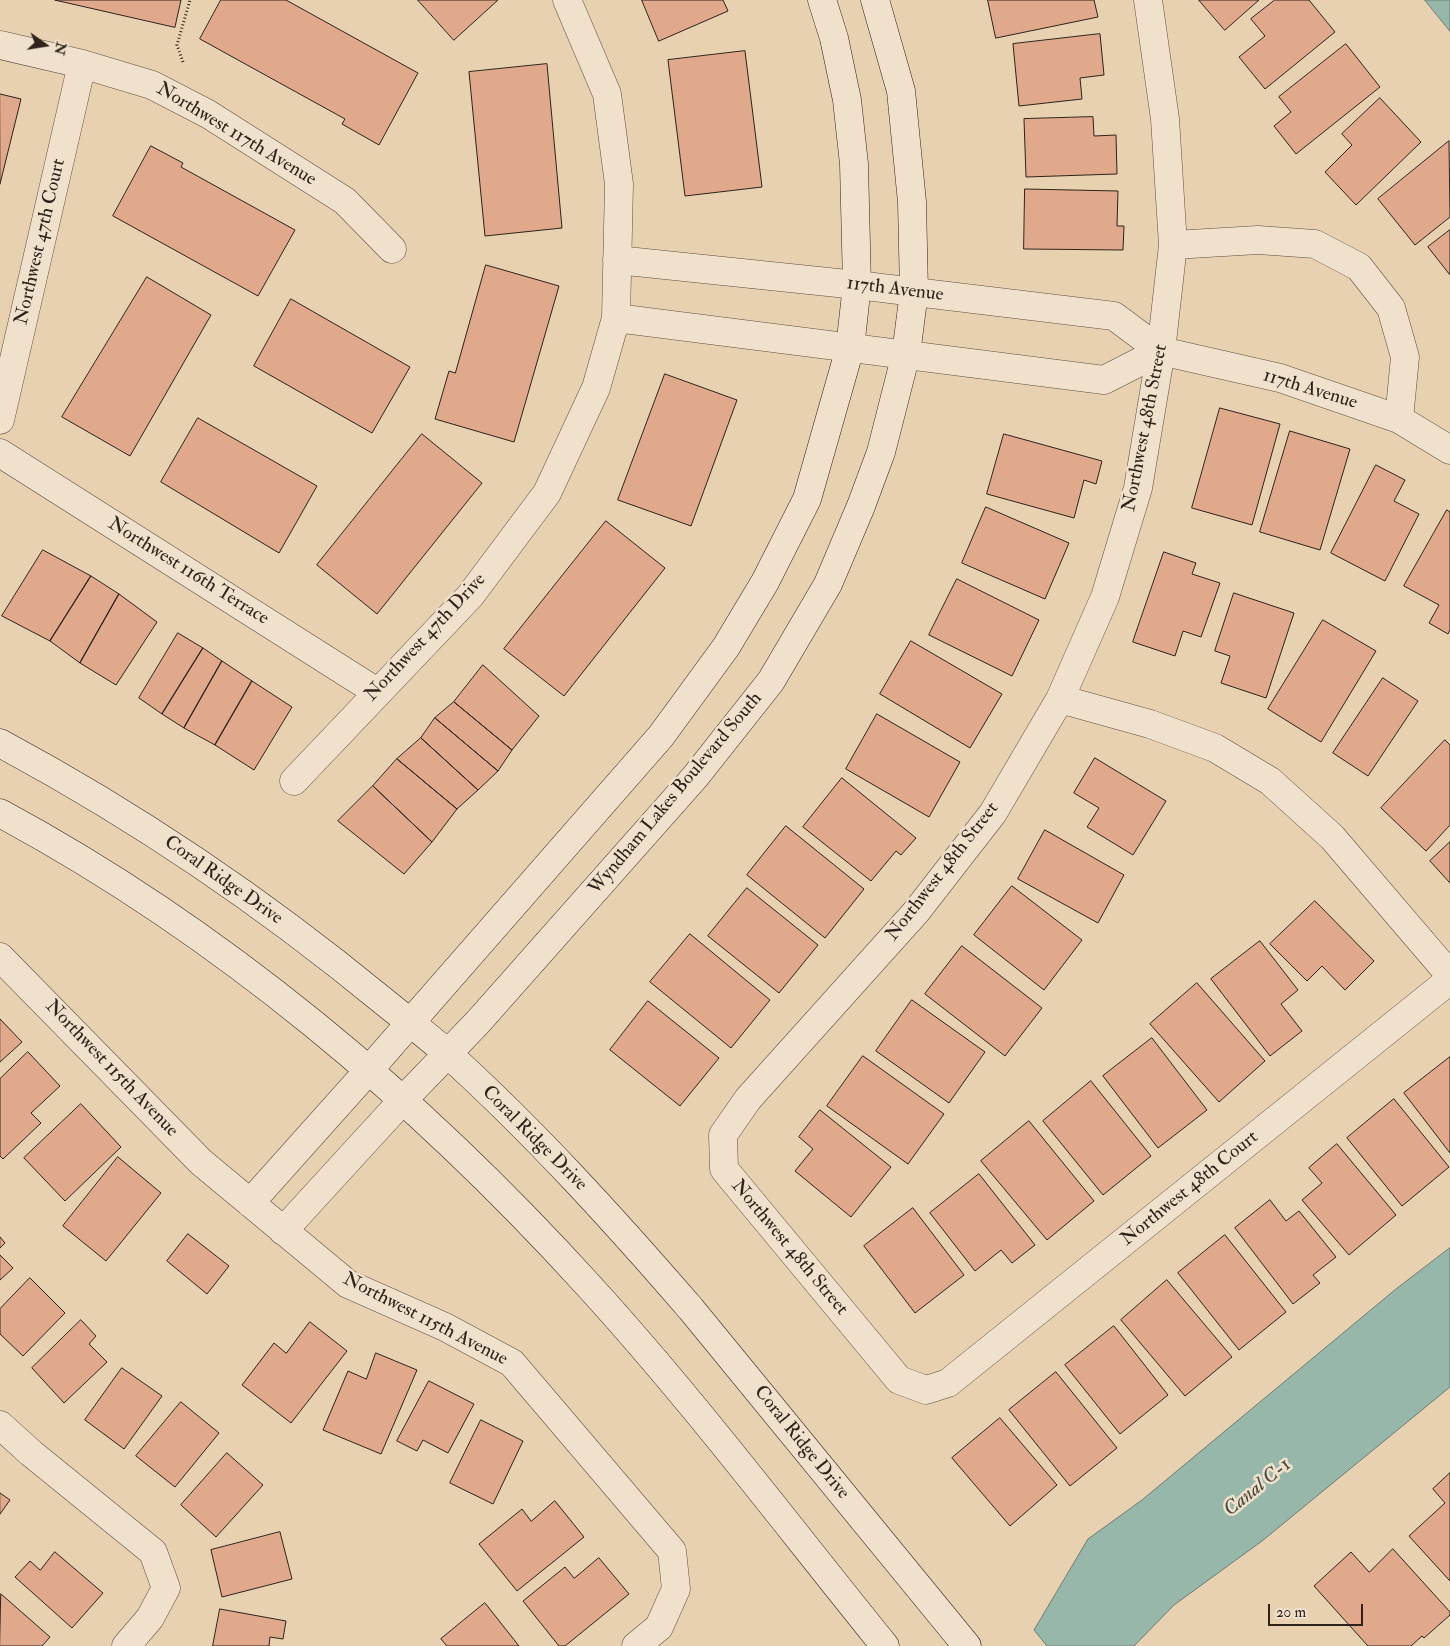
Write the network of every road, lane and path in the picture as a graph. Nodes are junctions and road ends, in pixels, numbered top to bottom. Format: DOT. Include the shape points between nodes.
graph roads {
  1 [pos="190,0"];
  2 [pos="567,0"];
  3 [pos="822,0"];
  4 [pos="875,0"];
  5 [pos="1148,0"];
  6 [pos="0,46"];
  7 [pos="183,62"];
  8 [pos="82,64"];
  9 [pos="1173,245"];
  10 [pos="392,249"];
  11 [pos="617,260"];
  12 [pos="857,285"];
  13 [pos="914,292"];
  14 [pos="616,318"];
  15 [pos="850,348"];
  16 [pos="1161,351"];
  17 [pos="906,354"];
  18 [pos="1399,419"];
  19 [pos="0,420"];
  20 [pos="1450,450"];
  21 [pos="0,453"];
  22 [pos="377,692"];
  23 [pos="1060,699"];
  24 [pos="0,743"];
  25 [pos="294,781"];
  26 [pos="0,813"];
  27 [pos="0,957"];
  28 [pos="1450,975"];
  29 [pos="1450,980"];
  30 [pos="410,1023"];
  31 [pos="447,1054"];
  32 [pos="368,1070"];
  33 [pos="402,1101"];
  34 [pos="250,1203"];
  35 [pos="282,1231"];
  36 [pos="926,1390"];
  37 [pos="0,1425"];
  38 [pos="126,1646"];
  39 [pos="636,1646"];
  40 [pos="885,1646"];
  41 [pos="967,1646"];
  1 -- 7 [label="path" via="176,45"];
  2 -- 11 [label="street, Northwest 47th Drive" via="607,94 619,184"];
  3 -- 12 [label="street" via="847,100 854,164"];
  4 -- 13 [label="street, Wyndham Lakes Boulevard South" via="901,91 912,202"];
  5 -- 9 [label="street, Northwest 48th Street" via="1165,118"];
  6 -- 8 [label="street, Northwest 117th Avenue"];
  8 -- 10 [label="street, Northwest 117th Avenue" via="152,85 208,114 345,200"];
  8 -- 19 [label="street, Northwest 47th Court"];
  9 -- 16 [label="street, Northwest 48th Street"];
  9 -- 18 [label="street" via="1258,240 1315,244 1359,267 1391,308 1405,357"];
  11 -- 12 [label="street, 117th Avenue"];
  11 -- 14 [label="street, Northwest 47th Drive"];
  12 -- 13 [label="street, 117th Avenue"];
  12 -- 15 [label="street"];
  13 -- 16 [label="street, 117th Avenue" via="1114,316"];
  13 -- 17 [label="street, Wyndham Lakes Boulevard South"];
  14 -- 15 [label="street"];
  14 -- 22 [label="street, Northwest 47th Drive" via="596,388 547,493 470,596"];
  15 -- 17 [label="street"];
  15 -- 30 [label="street" via="806,499 765,582 726,648 661,736"];
  16 -- 17 [label="street" via="1104,380"];
  16 -- 18 [label="street, 117th Avenue" via="1280,378"];
  16 -- 23 [label="street, Northwest 48th Street" via="1138,488 1104,597"];
  17 -- 31 [label="street, Wyndham Lakes Boulevard South" via="880,452 861,506 828,584 771,681 695,777"];
  18 -- 20 [label="street, 117th Avenue"];
  21 -- 22 [label="street, Northwest 116th Terrace"];
  22 -- 25 [label="street, Northwest 47th Drive"];
  23 -- 28 [label="street" via="1150,724 1215,748 1270,781 1332,837"];
  23 -- 36 [label="street, Northwest 48th Street" via="992,813 928,897 748,1099 723,1135 724,1169 899,1380"];
  24 -- 30 [label="street, Coral Ridge Drive" via="90,794 224,880 293,929"];
  26 -- 32 [label="street" via="88,864 212,947"];
  27 -- 34 [label="street, Northwest 115th Avenue" via="201,1162"];
  29 -- 36 [label="street, Northwest 48th Court" via="948,1383"];
  30 -- 31 [label="street, Coral Ridge Drive"];
  30 -- 32 [label="street"];
  31 -- 33 [label="street, Wyndham Lakes Boulevard South"];
  31 -- 41 [label="street, Coral Ridge Drive" via="568,1172 660,1272"];
  32 -- 33 [label="street"];
  32 -- 34 [label="street"];
  33 -- 35 [label="street"];
  33 -- 40 [label="street" via="508,1200 590,1286"];
  34 -- 35 [label="street, Northwest 115th Avenue"];
  35 -- 39 [label="street, Northwest 115th Avenue" via="348,1284 446,1327 512,1364 672,1551 676,1589 659,1627"];
  37 -- 38 [label="street" via="153,1552 166,1588 150,1618"];
}
